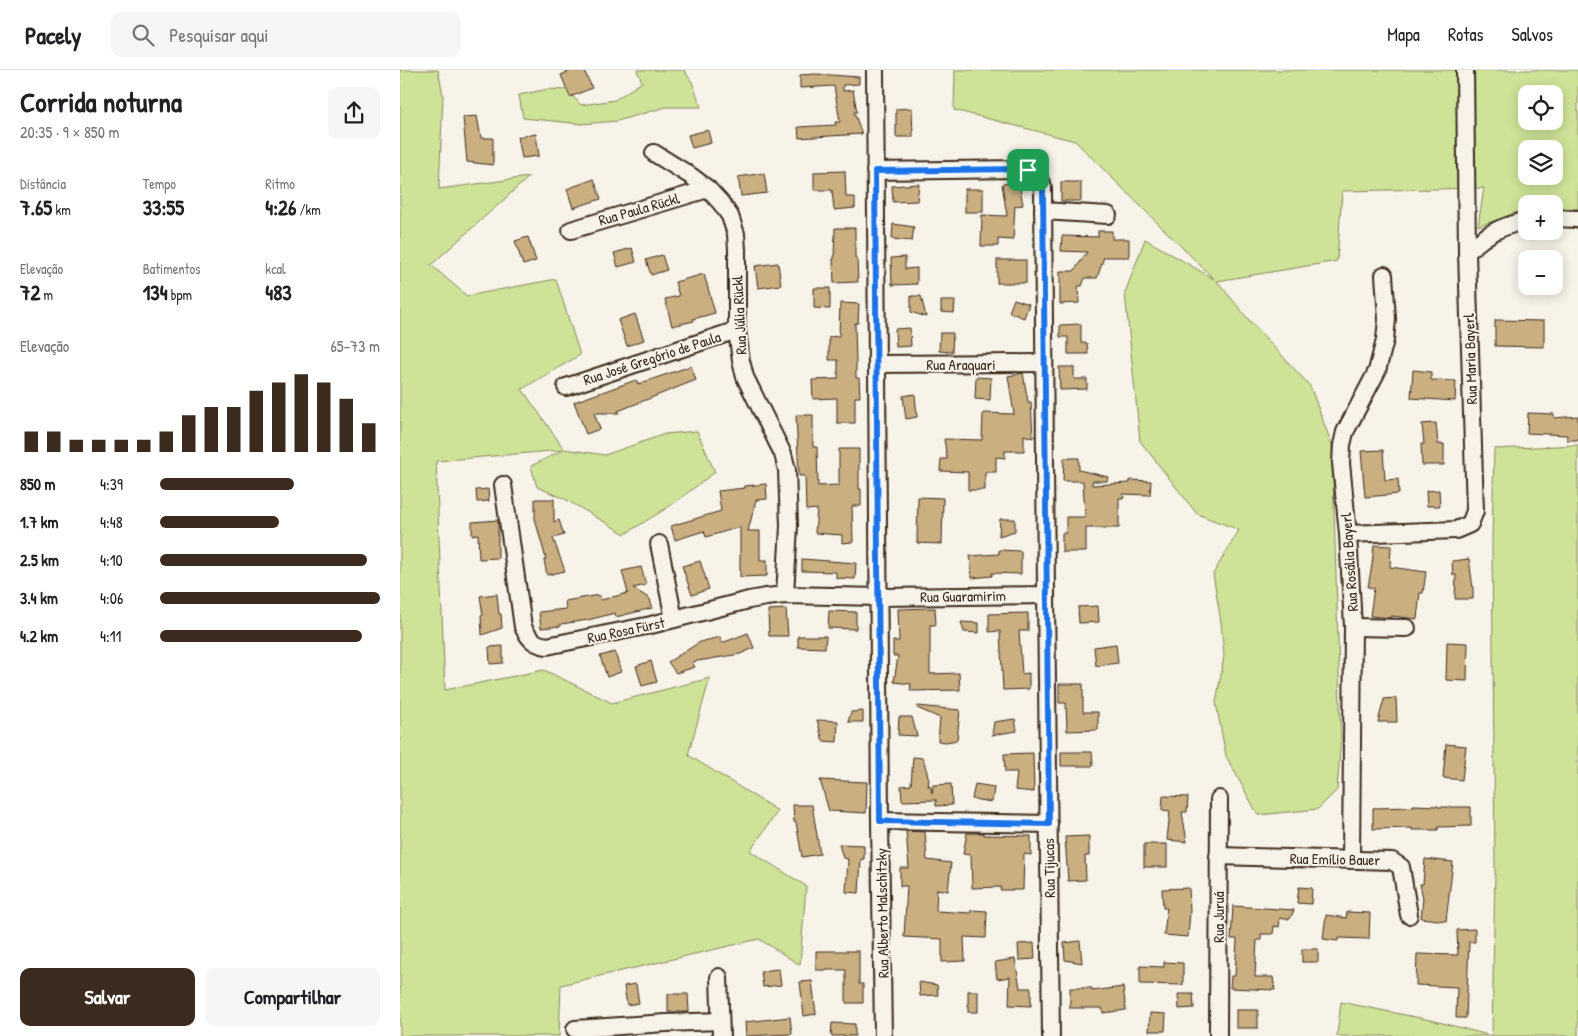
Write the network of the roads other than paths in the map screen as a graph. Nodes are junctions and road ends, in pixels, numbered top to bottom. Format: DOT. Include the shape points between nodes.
graph roads {
  1 [pos="875,70"];
  2 [pos="1465,70"];
  3 [pos="654,153"];
  4 [pos="875,171"];
  5 [pos="708,189"];
  6 [pos="1043,211"];
  7 [pos="1108,215"];
  8 [pos="1563,218"];
  9 [pos="1578,219"];
  10 [pos="1518,222"];
  11 [pos="571,230"];
  12 [pos="1467,252"];
  13 [pos="1384,275"];
  14 [pos="737,330"];
  15 [pos="1044,363"];
  16 [pos="877,364"];
  17 [pos="566,387"];
  18 [pos="503,485"];
  19 [pos="1348,534"];
  20 [pos="659,544"];
  21 [pos="785,595"];
  22 [pos="1046,595"];
  23 [pos="880,597"];
  24 [pos="674,619"];
  25 [pos="1353,627"];
  26 [pos="1407,628"];
  27 [pos="1219,799"];
  28 [pos="880,821"];
  29 [pos="1049,824"];
  30 [pos="1218,856"];
  31 [pos="1351,860"];
  32 [pos="1409,915"];
  33 [pos="719,978"];
  34 [pos="720,1028"];
  35 [pos="575,1029"];
  36 [pos="883,1036"];
  37 [pos="1051,1036"];
  38 [pos="1218,1036"];
  1 -- 4 [label="street, Rua Alberto Malschitzky"];
  2 -- 12 [label="street, Rua Maria Bayerl"];
  3 -- 5 [label="street, Rua Júlia Rückl"];
  4 -- 6 [label="street, Rua Tijucas" via="1028,170 1040,180 1043,188"];
  4 -- 16 [label="street, Rua Alberto Malschitzky"];
  5 -- 11 [label="street, Rua Paula Rückl"];
  5 -- 14 [label="street, Rua Júlia Rückl" via="730,216 736,234"];
  6 -- 7 [label="street"];
  6 -- 15 [label="street, Rua Tijucas"];
  8 -- 9 [label="street"];
  10 -- 12 [label="street" via="1486,235"];
  12 -- 19 [label="street, Rua Maria Bayerl" via="1475,511 1470,524 1456,530"];
  13 -- 19 [label="street, Rua Rosália Bayerl" via="1385,340 1377,372 1345,432 1342,445"];
  14 -- 17 [label="street, Rua José Gregório de Paula"];
  14 -- 21 [label="street, Rua Júlia Rückl" via="745,377 783,454 787,470 789,526"];
  15 -- 16 [label="street, Rua Araquari"];
  15 -- 22 [label="street, Rua Tijucas"];
  16 -- 23 [label="street, Rua Alberto Malschitzky"];
  18 -- 24 [label="street, Rua Rosa Fürst" via="524,627 529,638 548,646"];
  19 -- 25 [label="street, Rua Rosália Bayerl"];
  20 -- 24 [label="street"];
  21 -- 23 [label="street, Rua Rosa Fürst"];
  21 -- 24 [label="street, Rua Rosa Fürst" via="749,600"];
  22 -- 23 [label="street, Rua Guaramirim"];
  22 -- 29 [label="street, Rua Tijucas"];
  23 -- 28 [label="street, Rua Alberto Malschitzky"];
  25 -- 26 [label="street"];
  25 -- 31 [label="street, Rua Rosália Bayerl"];
  27 -- 30 [label="street, Rua Juruá"];
  28 -- 29 [label="street"];
  28 -- 36 [label="street, Rua Alberto Malschitzky"];
  29 -- 37 [label="street, Rua Tijucas"];
  30 -- 31 [label="street, Rua Emílio Bauer"];
  30 -- 38 [label="street, Rua Juruá"];
  31 -- 32 [label="street, Rua Emílio Bauer" via="1392,861 1401,867"];
  33 -- 34 [label="street"];
  34 -- 35 [label="street" via="656,1023"];
}
